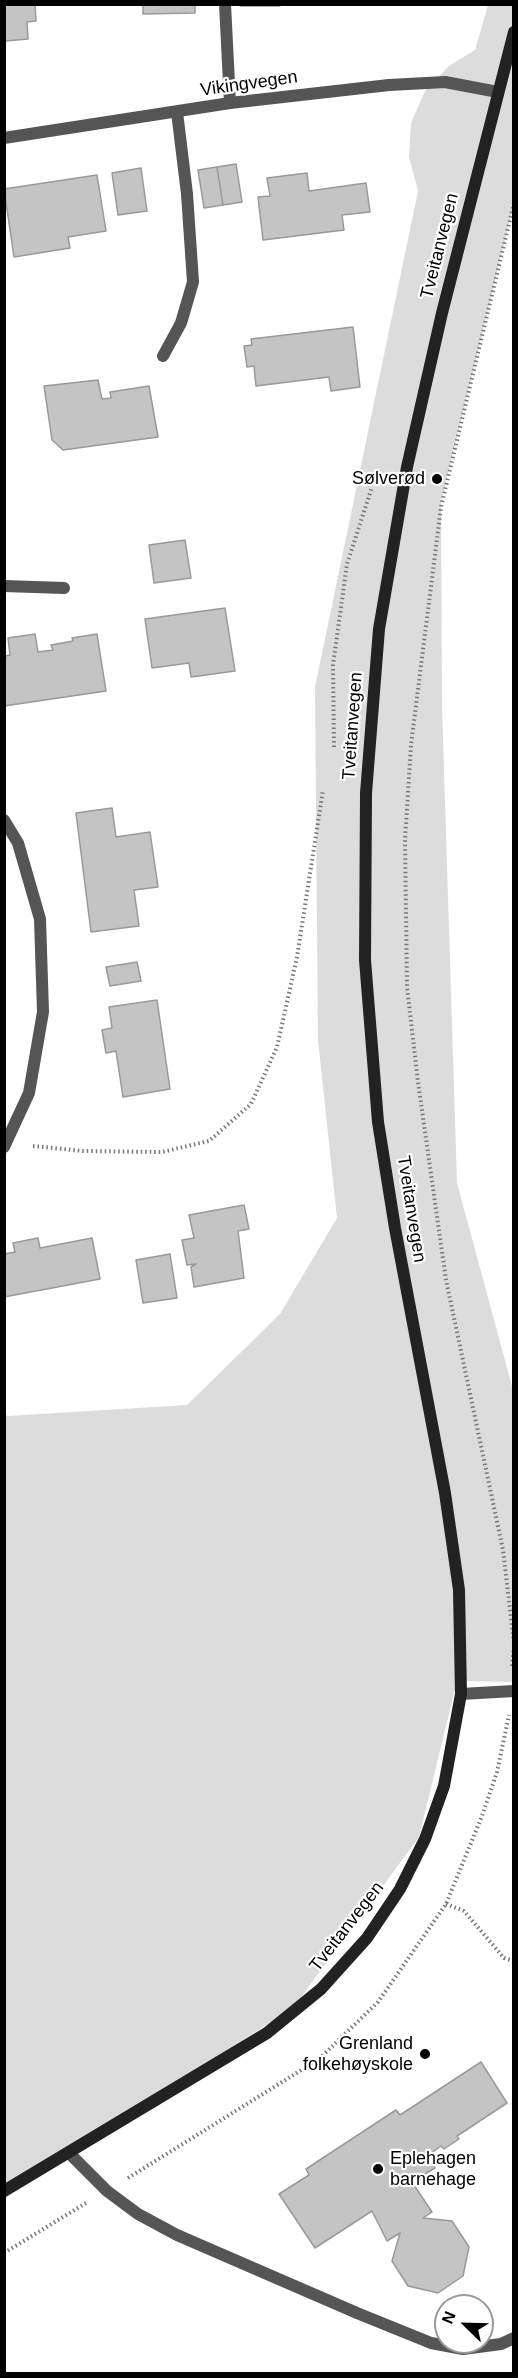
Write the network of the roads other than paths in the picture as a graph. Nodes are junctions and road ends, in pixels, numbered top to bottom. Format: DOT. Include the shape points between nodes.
graph roads {
  1 [pos="225,4"];
  2 [pos="513,32"];
  3 [pos="498,92"];
  4 [pos="230,104"];
  5 [pos="177,112"];
  6 [pos="4,138"];
  7 [pos="163,356"];
  8 [pos="4,586"];
  9 [pos="64,588"];
  10 [pos="4,820"];
  11 [pos="6,1145"];
  12 [pos="513,1691"];
  13 [pos="461,1694"];
  14 [pos="69,2153"];
  15 [pos="4,2191"];
  16 [pos="513,2338"];
  17 [pos="501,2344"];
  18 [pos="513,2349"];
  1 -- 4 [label="street"];
  2 -- 3 [label="main road, Tveitanvegen"];
  3 -- 4 [label="street, Vikingvegen" via="445,82"];
  3 -- 13 [label="main road, Tveitanvegen" via="430,366 392,551 372,707 364,880 369,1029 378,1122 445,1493 459,1590"];
  4 -- 5 [label="street, Vikingvegen"];
  5 -- 6 [label="street, Vikingvegen"];
  5 -- 7 [label="street" via="193,282 181,323"];
  8 -- 9 [label="street"];
  10 -- 11 [label="street" via="18,843 40,919 43,1012 29,1093"];
  12 -- 13 [label="street"];
  13 -- 14 [label="main road, Tveitanvegen" via="444,1786 425,1839 400,1889 367,1938 321,1989 267,2033"];
  14 -- 15 [label="main road, Tveitanvegen"];
  14 -- 17 [label="street" via="107,2191 177,2235 432,2343 463,2349"];
  16 -- 17 [label="street"];
  17 -- 18 [label="street"];
}
